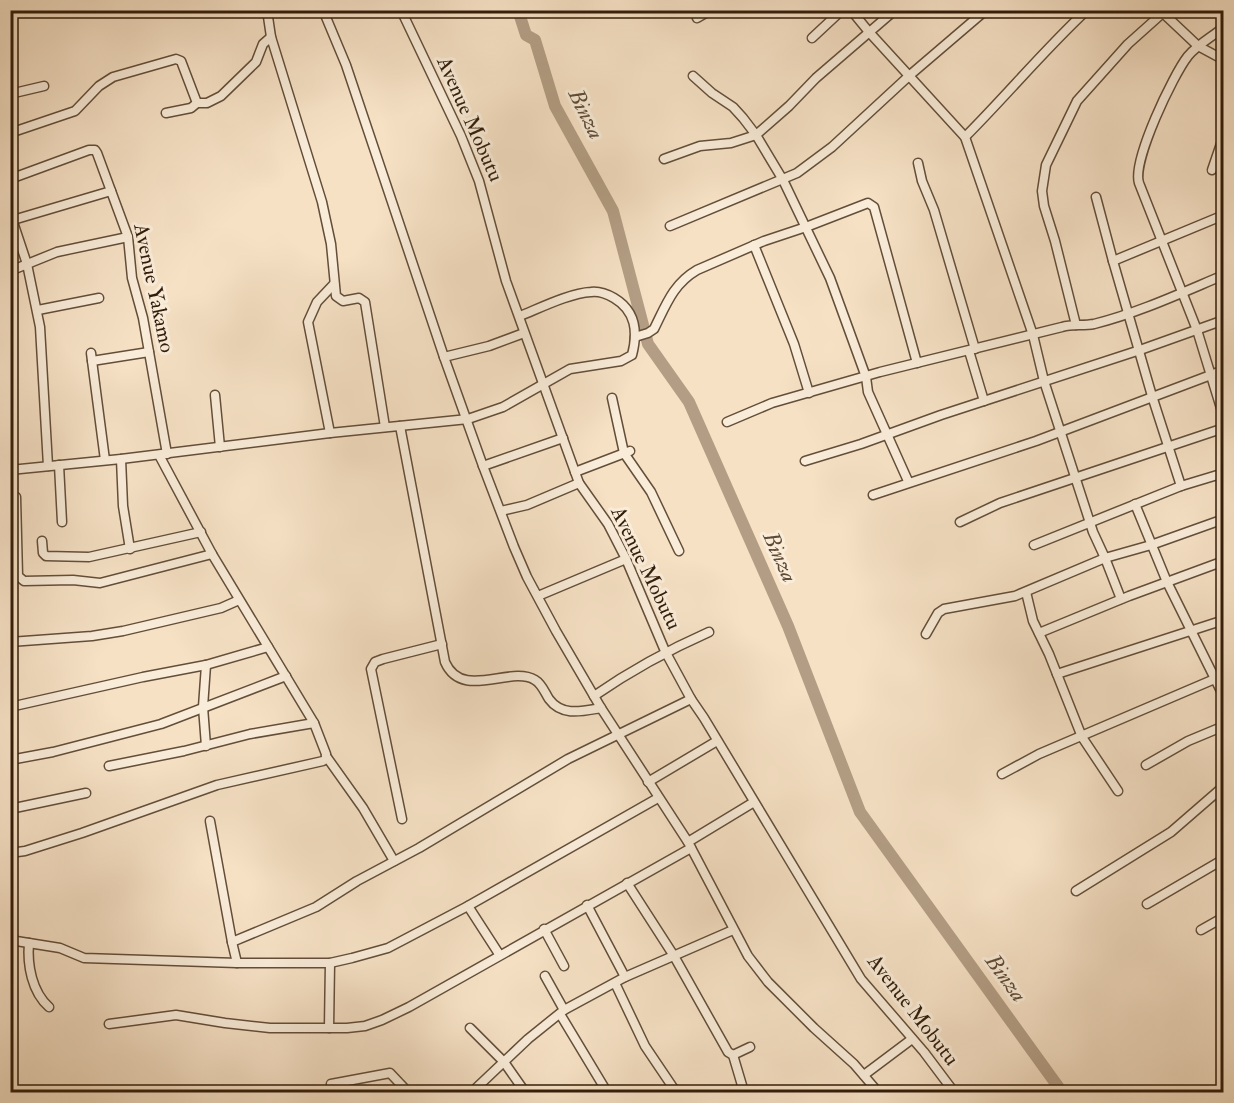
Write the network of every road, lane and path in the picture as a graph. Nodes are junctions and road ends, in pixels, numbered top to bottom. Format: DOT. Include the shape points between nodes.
graph roads {
  1 [pos="267,10"];
  2 [pos="323,10"];
  3 [pos="401,10"];
  4 [pos="711,10"];
  5 [pos="842,10"];
  6 [pos="851,10"];
  7 [pos="896,10"];
  8 [pos="986,10"];
  9 [pos="1087,10"];
  10 [pos="1165,12"];
  11 [pos="697,18"];
  12 [pos="1224,27"];
  13 [pos="869,32"];
  14 [pos="271,37"];
  15 [pos="812,38"];
  16 [pos="1198,46"];
  17 [pos="1224,60"];
  18 [pos="910,75"];
  19 [pos="693,76"];
  20 [pos="44,86"];
  21 [pos="10,94"];
  22 [pos="197,103"];
  23 [pos="166,113"];
  24 [pos="10,133"];
  25 [pos="756,135"];
  26 [pos="1224,135"];
  27 [pos="965,137"];
  28 [pos="664,159"];
  29 [pos="918,163"];
  30 [pos="1212,170"];
  31 [pos="10,178"];
  32 [pos="783,180"];
  33 [pos="111,191"];
  34 [pos="1096,197"];
  35 [pos="1224,215"];
  36 [pos="12,216"];
  37 [pos="670,226"];
  38 [pos="806,227"];
  39 [pos="128,237"];
  40 [pos="1163,240"];
  41 [pos="753,245"];
  42 [pos="1113,261"];
  43 [pos="27,264"];
  44 [pos="10,271"];
  45 [pos="1224,275"];
  46 [pos="334,284"];
  47 [pos="1182,293"];
  48 [pos="99,298"];
  49 [pos="38,310"];
  50 [pos="1129,313"];
  51 [pos="520,316"];
  52 [pos="1224,321"];
  53 [pos="1076,325"];
  54 [pos="1197,330"];
  55 [pos="524,333"];
  56 [pos="1033,335"];
  57 [pos="637,337"];
  58 [pos="972,350"];
  59 [pos="1140,350"];
  60 [pos="149,352"];
  61 [pos="444,357"];
  62 [pos="917,363"];
  63 [pos="1224,370"];
  64 [pos="1211,375"];
  65 [pos="866,377"];
  66 [pos="1044,381"];
  67 [pos="543,384"];
  68 [pos="809,393"];
  69 [pos="216,395"];
  70 [pos="1152,396"];
  71 [pos="612,398"];
  72 [pos="984,401"];
  73 [pos="1224,418"];
  74 [pos="468,419"];
  75 [pos="727,423"];
  76 [pos="400,426"];
  77 [pos="385,427"];
  78 [pos="1224,428"];
  79 [pos="1060,432"];
  80 [pos="330,433"];
  81 [pos="888,434"];
  82 [pos="563,438"];
  83 [pos="1169,445"];
  84 [pos="220,447"];
  85 [pos="627,452"];
  86 [pos="163,454"];
  87 [pos="122,459"];
  88 [pos="105,460"];
  89 [pos="805,461"];
  90 [pos="59,465"];
  91 [pos="48,466"];
  92 [pos="483,466"];
  93 [pos="10,470"];
  94 [pos="575,472"];
  95 [pos="1224,473"];
  96 [pos="1075,478"];
  97 [pos="908,481"];
  98 [pos="579,483"];
  99 [pos="1181,486"];
  100 [pos="873,495"];
  101 [pos="16,497"];
  102 [pos="1135,504"];
  103 [pos="501,512"];
  104 [pos="1224,519"];
  105 [pos="62,522"];
  106 [pos="960,522"];
  107 [pos="1090,522"];
  108 [pos="201,532"];
  109 [pos="42,541"];
  110 [pos="1151,544"];
  111 [pos="1034,545"];
  112 [pos="130,549"];
  113 [pos="679,551"];
  114 [pos="212,554"];
  115 [pos="1105,558"];
  116 [pos="626,559"];
  117 [pos="1224,561"];
  118 [pos="1167,582"];
  119 [pos="1026,592"];
  120 [pos="538,596"];
  121 [pos="1121,599"];
  122 [pos="239,600"];
  123 [pos="1224,620"];
  124 [pos="1191,630"];
  125 [pos="709,632"];
  126 [pos="1040,633"];
  127 [pos="926,634"];
  128 [pos="10,642"];
  129 [pos="442,644"];
  130 [pos="268,647"];
  131 [pos="665,651"];
  132 [pos="206,665"];
  133 [pos="1057,674"];
  134 [pos="286,676"];
  135 [pos="1219,677"];
  136 [pos="594,696"];
  137 [pos="1224,697"];
  138 [pos="691,699"];
  139 [pos="10,707"];
  140 [pos="203,707"];
  141 [pos="601,708"];
  142 [pos="314,723"];
  143 [pos="1224,726"];
  144 [pos="618,735"];
  145 [pos="1082,736"];
  146 [pos="717,741"];
  147 [pos="206,746"];
  148 [pos="326,756"];
  149 [pos="10,760"];
  150 [pos="1146,765"];
  151 [pos="109,766"];
  152 [pos="1002,774"];
  153 [pos="648,782"];
  154 [pos="1224,786"];
  155 [pos="1118,791"];
  156 [pos="86,793"];
  157 [pos="658,798"];
  158 [pos="754,802"];
  159 [pos="10,809"];
  160 [pos="402,819"];
  161 [pos="210,821"];
  162 [pos="689,845"];
  163 [pos="10,853"];
  164 [pos="1224,859"];
  165 [pos="394,861"];
  166 [pos="627,883"];
  167 [pos="1076,891"];
  168 [pos="1147,904"];
  169 [pos="587,905"];
  170 [pos="468,906"];
  171 [pos="1224,917"];
  172 [pos="544,929"];
  173 [pos="733,930"];
  174 [pos="1201,930"];
  175 [pos="10,940"];
  176 [pos="232,942"];
  177 [pos="29,943"];
  178 [pos="499,954"];
  179 [pos="674,956"];
  180 [pos="237,963"];
  181 [pos="330,963"];
  182 [pos="564,966"];
  183 [pos="545,976"];
  184 [pos="625,977"];
  185 [pos="615,983"];
  186 [pos="49,1007"];
  187 [pos="562,1012"];
  188 [pos="109,1024"];
  189 [pos="329,1028"];
  190 [pos="470,1028"];
  191 [pos="912,1039"];
  192 [pos="750,1047"];
  193 [pos="733,1055"];
  194 [pos="504,1062"];
  195 [pos="864,1075"];
  196 [pos="331,1083"];
  197 [pos="408,1092"];
  198 [pos="472,1092"];
  199 [pos="525,1092"];
  200 [pos="607,1092"];
  201 [pos="676,1092"];
  202 [pos="744,1092"];
  203 [pos="878,1092"];
  204 [pos="954,1092"];
  1 -- 14 [label="street"];
  2 -- 61 [label="street" via="346,65"];
  3 -- 51 [label="street, Avenue Mobutu" via="461,136"];
  4 -- 11 [label="street"];
  5 -- 15 [label="street"];
  6 -- 13 [label="street"];
  7 -- 13 [label="street"];
  8 -- 18 [label="street"];
  9 -- 27 [label="street"];
  10 -- 16 [label="street"];
  10 -- 53 [label="street" via="1128,44 1077,101 1046,165 1044,206"];
  12 -- 16 [label="street"];
  13 -- 18 [label="street"];
  13 -- 25 [label="street"];
  14 -- 22 [label="street" via="263,44 256,62 231,88 207,103"];
  14 -- 46 [label="street" via="322,202"];
  16 -- 17 [label="street"];
  16 -- 40 [label="street" via="1179,68 1137,171"];
  18 -- 27 [label="street"];
  18 -- 32 [label="street" via="832,147"];
  19 -- 25 [label="street" via="733,107"];
  20 -- 21 [label="street"];
  22 -- 23 [label="street"];
  22 -- 24 [label="street" via="181,61 176,59 113,77 75,111"];
  25 -- 28 [label="street" via="731,143 700,146"];
  25 -- 32 [label="street"];
  26 -- 30 [label="street"];
  27 -- 56 [label="street"];
  29 -- 58 [label="street"];
  31 -- 33 [label="street, Avenue Yakamo" via="92,149"];
  32 -- 37 [label="street"];
  32 -- 38 [label="street"];
  33 -- 36 [label="street"];
  33 -- 39 [label="street, Avenue Yakamo"];
  34 -- 42 [label="street"];
  35 -- 40 [label="street"];
  36 -- 43 [label="street"];
  38 -- 41 [label="street"];
  38 -- 62 [label="street" via="865,204 873,205"];
  38 -- 65 [label="street" via="830,278"];
  39 -- 43 [label="street" via="57,252"];
  39 -- 60 [label="street, Avenue Yakamo" via="132,278"];
  40 -- 42 [label="street"];
  40 -- 47 [label="street"];
  41 -- 57 [label="street" via="697,270 679,283 654,329"];
  41 -- 68 [label="street" via="794,344"];
  42 -- 50 [label="street"];
  43 -- 44 [label="street"];
  43 -- 49 [label="street"];
  45 -- 47 [label="street"];
  46 -- 77 [label="street" via="339,299 359,298 365,302"];
  46 -- 80 [label="street" via="317,302 308,322"];
  47 -- 50 [label="street"];
  47 -- 54 [label="street"];
  48 -- 49 [label="street"];
  49 -- 91 [label="street"];
  50 -- 53 [label="street"];
  50 -- 59 [label="street"];
  51 -- 55 [label="street, Avenue Mobutu"];
  51 -- 57 [label="street" via="585,293 602,292 631,313"];
  52 -- 54 [label="street"];
  53 -- 56 [label="street"];
  54 -- 59 [label="street"];
  54 -- 64 [label="street"];
  55 -- 61 [label="street"];
  55 -- 67 [label="street, Avenue Mobutu"];
  56 -- 58 [label="street"];
  56 -- 66 [label="street"];
  57 -- 67 [label="street" via="631,357 570,369"];
  58 -- 62 [label="street"];
  58 -- 72 [label="street"];
  59 -- 66 [label="street"];
  59 -- 70 [label="street"];
  60 -- 86 [label="street, Avenue Yakamo"];
  60 -- 88 [label="street" via="91,357"];
  61 -- 74 [label="street"];
  62 -- 65 [label="street"];
  63 -- 64 [label="street"];
  64 -- 70 [label="street"];
  64 -- 73 [label="street"];
  65 -- 68 [label="street"];
  65 -- 81 [label="street" via="868,392"];
  66 -- 72 [label="street"];
  66 -- 79 [label="street"];
  67 -- 74 [label="street" via="491,412"];
  67 -- 82 [label="street, Avenue Mobutu"];
  68 -- 75 [label="street" via="772,403"];
  69 -- 84 [label="street"];
  70 -- 79 [label="street"];
  70 -- 83 [label="street"];
  71 -- 85 [label="street"];
  72 -- 81 [label="street"];
  74 -- 76 [label="street"];
  74 -- 92 [label="street"];
  76 -- 77 [label="street"];
  76 -- 129 [label="street"];
  77 -- 80 [label="street"];
  78 -- 83 [label="street"];
  79 -- 96 [label="street"];
  79 -- 97 [label="street"];
  80 -- 84 [label="street"];
  81 -- 89 [label="street"];
  81 -- 97 [label="street"];
  82 -- 92 [label="street"];
  82 -- 94 [label="street, Avenue Mobutu"];
  83 -- 96 [label="street"];
  83 -- 99 [label="street"];
  84 -- 86 [label="street"];
  85 -- 94 [label="street"];
  85 -- 113 [label="street"];
  86 -- 87 [label="street"];
  86 -- 108 [label="street, Avenue Yakamo"];
  87 -- 88 [label="street"];
  87 -- 112 [label="street" via="123,506"];
  88 -- 90 [label="street"];
  90 -- 91 [label="street"];
  90 -- 105 [label="street"];
  91 -- 93 [label="street"];
  92 -- 103 [label="street"];
  94 -- 98 [label="street, Avenue Mobutu"];
  95 -- 99 [label="street"];
  96 -- 106 [label="street" via="1000,503"];
  96 -- 107 [label="street"];
  97 -- 100 [label="street"];
  98 -- 103 [label="street"];
  98 -- 116 [label="street, Avenue Mobutu" via="608,524"];
  99 -- 102 [label="street"];
  101 -- 114 [label="street" via="18,576 24,581 100,583"];
  102 -- 107 [label="street"];
  102 -- 110 [label="street"];
  103 -- 120 [label="street" via="513,547"];
  104 -- 110 [label="street"];
  107 -- 111 [label="street"];
  107 -- 115 [label="street"];
  108 -- 112 [label="street"];
  108 -- 114 [label="street, Avenue Yakamo"];
  109 -- 112 [label="street" via="46,556 89,556"];
  110 -- 115 [label="street"];
  110 -- 118 [label="street"];
  114 -- 122 [label="street, Avenue Yakamo"];
  115 -- 119 [label="street"];
  115 -- 121 [label="street"];
  116 -- 120 [label="street"];
  116 -- 131 [label="street, Avenue Mobutu"];
  117 -- 118 [label="street"];
  118 -- 121 [label="street"];
  118 -- 124 [label="street"];
  119 -- 126 [label="street"];
  119 -- 127 [label="street" via="945,609 938,613"];
  120 -- 136 [label="street"];
  121 -- 126 [label="street"];
  122 -- 128 [label="street" via="221,608 123,631"];
  122 -- 130 [label="street, Avenue Yakamo"];
  123 -- 124 [label="street"];
  124 -- 133 [label="street"];
  124 -- 135 [label="street"];
  125 -- 131 [label="street"];
  126 -- 133 [label="street"];
  129 -- 141 [label="street" via="449,671 460,679 528,677 539,682 550,700 564,710"];
  129 -- 160 [label="street" via="375,662 371,669"];
  130 -- 132 [label="street"];
  130 -- 134 [label="street, Avenue Yakamo"];
  131 -- 136 [label="street"];
  131 -- 138 [label="street, Avenue Mobutu"];
  132 -- 139 [label="street"];
  132 -- 140 [label="street"];
  133 -- 145 [label="street"];
  134 -- 140 [label="street"];
  134 -- 142 [label="street, Avenue Yakamo"];
  135 -- 137 [label="street"];
  135 -- 145 [label="street"];
  136 -- 141 [label="street"];
  138 -- 144 [label="street"];
  138 -- 146 [label="street, Avenue Mobutu"];
  140 -- 147 [label="street"];
  140 -- 149 [label="street" via="161,724"];
  141 -- 144 [label="street"];
  142 -- 147 [label="street"];
  142 -- 148 [label="street, Avenue Yakamo"];
  143 -- 150 [label="street"];
  144 -- 153 [label="street"];
  144 -- 165 [label="street" via="568,759"];
  145 -- 152 [label="street"];
  145 -- 155 [label="street"];
  146 -- 153 [label="street"];
  146 -- 158 [label="street, Avenue Mobutu"];
  147 -- 151 [label="street"];
  148 -- 163 [label="street" via="323,761 218,784 82,833"];
  148 -- 165 [label="street, Avenue Yakamo"];
  153 -- 157 [label="street"];
  154 -- 167 [label="street" via="1171,832"];
  156 -- 159 [label="street"];
  157 -- 162 [label="street"];
  157 -- 170 [label="street"];
  158 -- 162 [label="street"];
  158 -- 191 [label="street, Avenue Mobutu" via="861,979"];
  161 -- 176 [label="street"];
  162 -- 166 [label="street"];
  162 -- 173 [label="street"];
  164 -- 168 [label="street"];
  165 -- 176 [label="street" via="306,912"];
  166 -- 169 [label="street"];
  166 -- 179 [label="street"];
  169 -- 172 [label="street"];
  169 -- 184 [label="street"];
  170 -- 178 [label="street"];
  170 -- 181 [label="street" via="388,948"];
  171 -- 174 [label="street"];
  172 -- 178 [label="street"];
  172 -- 182 [label="street"];
  173 -- 179 [label="street"];
  173 -- 195 [label="street" via="768,982"];
  175 -- 177 [label="street"];
  176 -- 180 [label="street"];
  177 -- 180 [label="street" via="60,948 84,958"];
  177 -- 186 [label="street" via="32,976"];
  178 -- 189 [label="street" via="382,1020 365,1026"];
  179 -- 184 [label="street"];
  179 -- 193 [label="street"];
  180 -- 181 [label="street"];
  181 -- 189 [label="street"];
  183 -- 187 [label="street"];
  184 -- 185 [label="street"];
  185 -- 187 [label="street"];
  185 -- 201 [label="street" via="645,1046"];
  187 -- 194 [label="street"];
  187 -- 200 [label="street"];
  188 -- 189 [label="street" via="176,1015 270,1028"];
  190 -- 194 [label="street"];
  191 -- 195 [label="street"];
  191 -- 204 [label="street, Avenue Mobutu"];
  192 -- 193 [label="street"];
  193 -- 202 [label="street"];
  194 -- 198 [label="street"];
  194 -- 199 [label="street"];
  195 -- 203 [label="street"];
  196 -- 197 [label="street" via="390,1073"];
}
